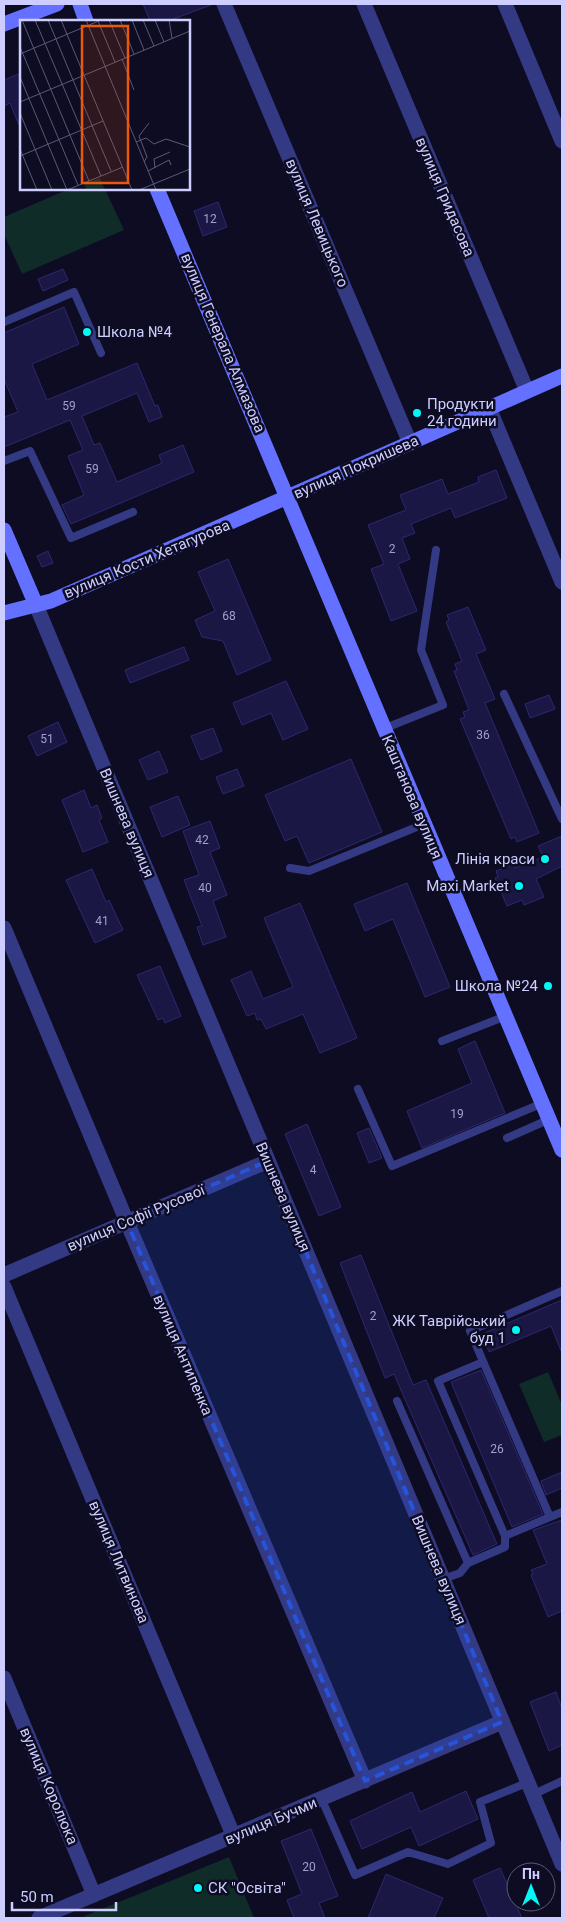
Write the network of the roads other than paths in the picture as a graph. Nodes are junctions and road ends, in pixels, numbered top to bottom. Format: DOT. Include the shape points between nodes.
graph roads {
  1 [pos="57,4"];
  2 [pos="80,4"];
  3 [pos="224,4"];
  4 [pos="364,4"];
  5 [pos="505,4"];
  6 [pos="86,20"];
  7 [pos="4,24"];
  8 [pos="562,141"];
  9 [pos="157,190"];
  10 [pos="4,322"];
  11 [pos="100,353"];
  12 [pos="562,376"];
  13 [pos="526,391"];
  14 [pos="489,408"];
  15 [pos="410,443"];
  16 [pos="4,461"];
  17 [pos="288,498"];
  18 [pos="133,512"];
  19 [pos="4,530"];
  20 [pos="436,550"];
  21 [pos="562,582"];
  22 [pos="36,605"];
  23 [pos="4,612"];
  24 [pos="504,694"];
  25 [pos="384,729"];
  26 [pos="562,819"];
  27 [pos="424,824"];
  28 [pos="290,868"];
  29 [pos="4,928"];
  30 [pos="506,1016"];
  31 [pos="442,1041"];
  32 [pos="358,1089"];
  33 [pos="543,1104"];
  34 [pos="550,1119"];
  35 [pos="507,1138"];
  36 [pos="562,1150"];
  37 [pos="268,1161"];
  38 [pos="127,1222"];
  39 [pos="4,1275"];
  40 [pos="4,1287"];
  41 [pos="562,1291"];
  42 [pos="483,1362"];
  43 [pos="397,1401"];
  44 [pos="562,1512"];
  45 [pos="550,1517"];
  46 [pos="505,1536"];
  47 [pos="468,1563"];
  48 [pos="443,1579"];
  49 [pos="4,1678"];
  50 [pos="502,1722"];
  51 [pos="365,1781"];
  52 [pos="562,1781"];
  53 [pos="531,1788"];
  54 [pos="322,1800"];
  55 [pos="234,1837"];
  56 [pos="562,1864"];
  57 [pos="94,1895"];
  58 [pos="39,1918"];
  1 -- 7 [label="street"];
  2 -- 6 [label="street"];
  3 -- 15 [label="street, вулиця Левицького"];
  4 -- 13 [label="street, вулиця Гридасова"];
  5 -- 8 [label="street"];
  9 -- 17 [label="street, вулиця Генерала Алмазова"];
  10 -- 11 [label="lane" via="74,292"];
  12 -- 13 [label="street, вулиця Покришева"];
  13 -- 14 [label="street, вулиця Покришева"];
  14 -- 15 [label="street, вулиця Покришева"];
  14 -- 21 [label="street"];
  15 -- 17 [label="street, вулиця Покришева"];
  16 -- 18 [label="lane" via="30,451 71,538"];
  17 -- 22 [label="street, вулиця Кости Хетагурова"];
  17 -- 25 [label="street, Каштанова вулиця"];
  19 -- 22 [label="street, Вишнева вулиця"];
  20 -- 25 [label="lane" via="421,650 443,705"];
  22 -- 23 [label="street, вулиця Кости Хетагурова"];
  22 -- 37 [label="street, Вишнева вулиця"];
  24 -- 26 [label="lane"];
  25 -- 27 [label="street, Каштанова вулиця"];
  27 -- 28 [label="lane" via="309,871"];
  27 -- 30 [label="street, Каштанова вулиця"];
  29 -- 38 [label="street, вулиця Антипенка"];
  30 -- 31 [label="lane"];
  30 -- 33 [label="street, Каштанова вулиця"];
  32 -- 33 [label="lane" via="392,1166"];
  33 -- 34 [label="street, Каштанова вулиця"];
  34 -- 35 [label="lane"];
  34 -- 36 [label="street, Каштанова вулиця"];
  37 -- 38 [label="street, вулиця Софії Русової"];
  37 -- 48 [label="street, Вишнева вулиця"];
  38 -- 39 [label="street, вулиця Софії Русової"];
  38 -- 51 [label="street, вулиця Антипенка"];
  40 -- 55 [label="street, вулиця Литвинова"];
  41 -- 42 [label="lane" via="470,1331"];
  42 -- 45 [label="lane"];
  42 -- 46 [label="lane" via="438,1381"];
  43 -- 47 [label="lane"];
  44 -- 45 [label="lane"];
  45 -- 46 [label="lane"];
  46 -- 47 [label="lane" via="505,1547"];
  47 -- 48 [label="lane" via="460,1573"];
  48 -- 50 [label="street, Вишнева вулиця"];
  49 -- 57 [label="street, вулиця Королюка"];
  50 -- 51 [label="street, вулиця Бучми"];
  50 -- 53 [label="street, Вишнева вулиця"];
  51 -- 54 [label="street, вулиця Бучми"];
  52 -- 53 [label="lane"];
  53 -- 54 [label="lane" via="480,1802 491,1844 448,1864 408,1852 355,1875"];
  53 -- 56 [label="street, Вишнева вулиця"];
  54 -- 55 [label="street, вулиця Бучми"];
  55 -- 57 [label="street, вулиця Бучми"];
  57 -- 58 [label="street, вулиця Бучми"];
}
